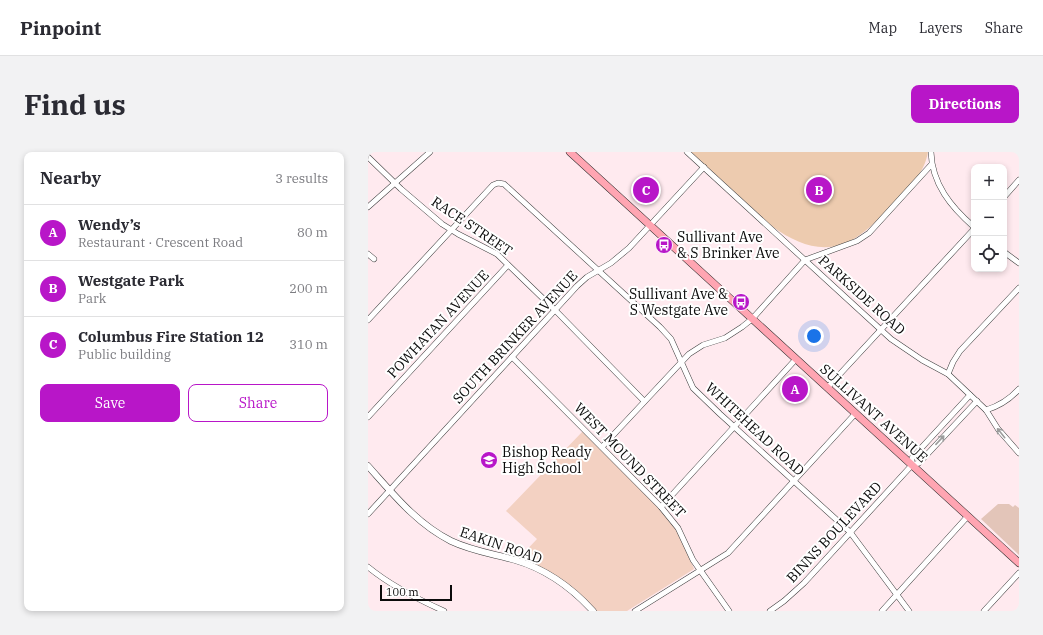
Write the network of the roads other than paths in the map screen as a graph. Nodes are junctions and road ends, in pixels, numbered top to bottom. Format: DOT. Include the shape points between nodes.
graph roads {
  1 [pos="430,152"];
  2 [pos="570,152"];
  3 [pos="687,152"];
  4 [pos="931,152"];
  5 [pos="368,157"];
  6 [pos="932,165"];
  7 [pos="704,167"];
  8 [pos="1019,180"];
  9 [pos="395,182"];
  10 [pos="1007,194"];
  11 [pos="368,207"];
  12 [pos="650,225"];
  13 [pos="971,225"];
  14 [pos="451,230"];
  15 [pos="971,231"];
  16 [pos="368,254"];
  17 [pos="1007,254"];
  18 [pos="374,259"];
  19 [pos="805,260"];
  20 [pos="1019,263"];
  21 [pos="508,265"];
  22 [pos="599,270"];
  23 [pos="1019,288"];
  24 [pos="554,310"];
  25 [pos="752,319"];
  26 [pos="368,320"];
  27 [pos="881,330"];
  28 [pos="512,357"];
  29 [pos="796,359"];
  30 [pos="681,361"];
  31 [pos="948,374"];
  32 [pos="827,388"];
  33 [pos="1019,389"];
  34 [pos="970,395"];
  35 [pos="644,401"];
  36 [pos="976,401"];
  37 [pos="986,410"];
  38 [pos="855,414"];
  39 [pos="368,417"];
  40 [pos="734,427"];
  41 [pos="602,447"];
  42 [pos="1019,453"];
  43 [pos="912,465"];
  44 [pos="368,466"];
  45 [pos="793,481"];
  46 [pos="390,491"];
  47 [pos="661,507"];
  48 [pos="368,514"];
  49 [pos="968,516"];
  50 [pos="850,532"];
  51 [pos="1019,562"];
  52 [pos="368,567"];
  53 [pos="700,571"];
  54 [pos="1019,573"];
  55 [pos="896,594"];
  56 [pos="444,611"];
  57 [pos="593,611"];
  58 [pos="635,611"];
  59 [pos="729,611"];
  60 [pos="770,611"];
  61 [pos="882,611"];
  62 [pos="908,611"];
  63 [pos="984,611"];
  1 -- 9 [label="street"];
  2 -- 12 [label="main road, SULLIVANT AVENUE"];
  3 -- 7 [label="street, PARKSIDE ROAD"];
  4 -- 6 [label="street"];
  5 -- 9 [label="street, RACE STREET"];
  6 -- 13 [label="street" via="950,204"];
  6 -- 19 [label="street" via="869,234"];
  7 -- 12 [label="street, SOUTH BRINKER AVENUE"];
  7 -- 19 [label="street, PARKSIDE ROAD"];
  8 -- 10 [label="street"];
  9 -- 11 [label="street"];
  9 -- 14 [label="street, RACE STREET"];
  12 -- 22 [label="street, SOUTH BRINKER AVENUE" via="629,248"];
  12 -- 25 [label="main road, SULLIVANT AVENUE"];
  14 -- 21 [label="street, RACE STREET" via="497,254"];
  14 -- 22 [label="street, WHITEHEAD ROAD" via="493,185 501,183"];
  14 -- 26 [label="street"];
  15 -- 27 [label="street"];
  16 -- 18 [label="street"];
  17 -- 20 [label="street"];
  19 -- 25 [label="street"];
  19 -- 27 [label="street, PARKSIDE ROAD"];
  21 -- 24 [label="street, RACE STREET"];
  21 -- 39 [label="street, POWHATAN AVENUE"];
  22 -- 24 [label="street, SOUTH BRINKER AVENUE" via="587,277"];
  22 -- 30 [label="street, WHITEHEAD ROAD" via="660,326 671,339"];
  23 -- 31 [label="street" via="960,351"];
  24 -- 28 [label="street, SOUTH BRINKER AVENUE"];
  24 -- 35 [label="street, RACE STREET"];
  25 -- 29 [label="main road, SULLIVANT AVENUE"];
  25 -- 30 [label="street" via="725,338 695,349"];
  27 -- 31 [label="street, PARKSIDE ROAD" via="907,351"];
  27 -- 32 [label="street"];
  28 -- 41 [label="street, WEST MOUND STREET"];
  28 -- 46 [label="street, SOUTH BRINKER AVENUE"];
  29 -- 32 [label="main road, SULLIVANT AVENUE"];
  29 -- 40 [label="street"];
  30 -- 35 [label="street"];
  30 -- 40 [label="street, WHITEHEAD ROAD" via="693,388"];
  31 -- 34 [label="street, PARKSIDE ROAD"];
  32 -- 38 [label="main road, SULLIVANT AVENUE"];
  33 -- 37 [label="street" via="994,408"];
  34 -- 36 [label="street, PARKSIDE ROAD"];
  34 -- 43 [label="street, BINNS BOULEVARD" via="912,458"];
  35 -- 41 [label="street"];
  36 -- 37 [label="street, PARKSIDE ROAD"];
  43 -- 36 [label="street, BINNS BOULEVARD, one-way" via="919,463"];
  42 -- 37 [label="street, PARKSIDE ROAD, one-way" via="998,429"];
  38 -- 43 [label="main road, SULLIVANT AVENUE"];
  38 -- 45 [label="street"];
  40 -- 45 [label="street, WHITEHEAD ROAD"];
  40 -- 47 [label="street"];
  41 -- 47 [label="street, WEST MOUND STREET"];
  43 -- 49 [label="main road, SULLIVANT AVENUE"];
  43 -- 50 [label="street, BINNS BOULEVARD"];
  44 -- 46 [label="street, EAKIN ROAD"];
  45 -- 50 [label="street, WHITEHEAD ROAD"];
  45 -- 53 [label="street" via="728,553"];
  46 -- 48 [label="street, SOUTH BRINKER AVENUE"];
  46 -- 57 [label="street, EAKIN ROAD" via="414,515 442,536 466,547 516,560 547,574 572,591"];
  47 -- 53 [label="street, WEST MOUND STREET" via="682,533"];
  49 -- 51 [label="main road, SULLIVANT AVENUE"];
  49 -- 55 [label="street"];
  50 -- 55 [label="street, WHITEHEAD ROAD"];
  50 -- 60 [label="street, BINNS BOULEVARD" via="804,583"];
  52 -- 56 [label="street" via="405,593"];
  53 -- 58 [label="street"];
  53 -- 59 [label="street, WEST MOUND STREET"];
  54 -- 63 [label="street"];
  55 -- 61 [label="street"];
  55 -- 62 [label="street, WHITEHEAD ROAD"];
}
